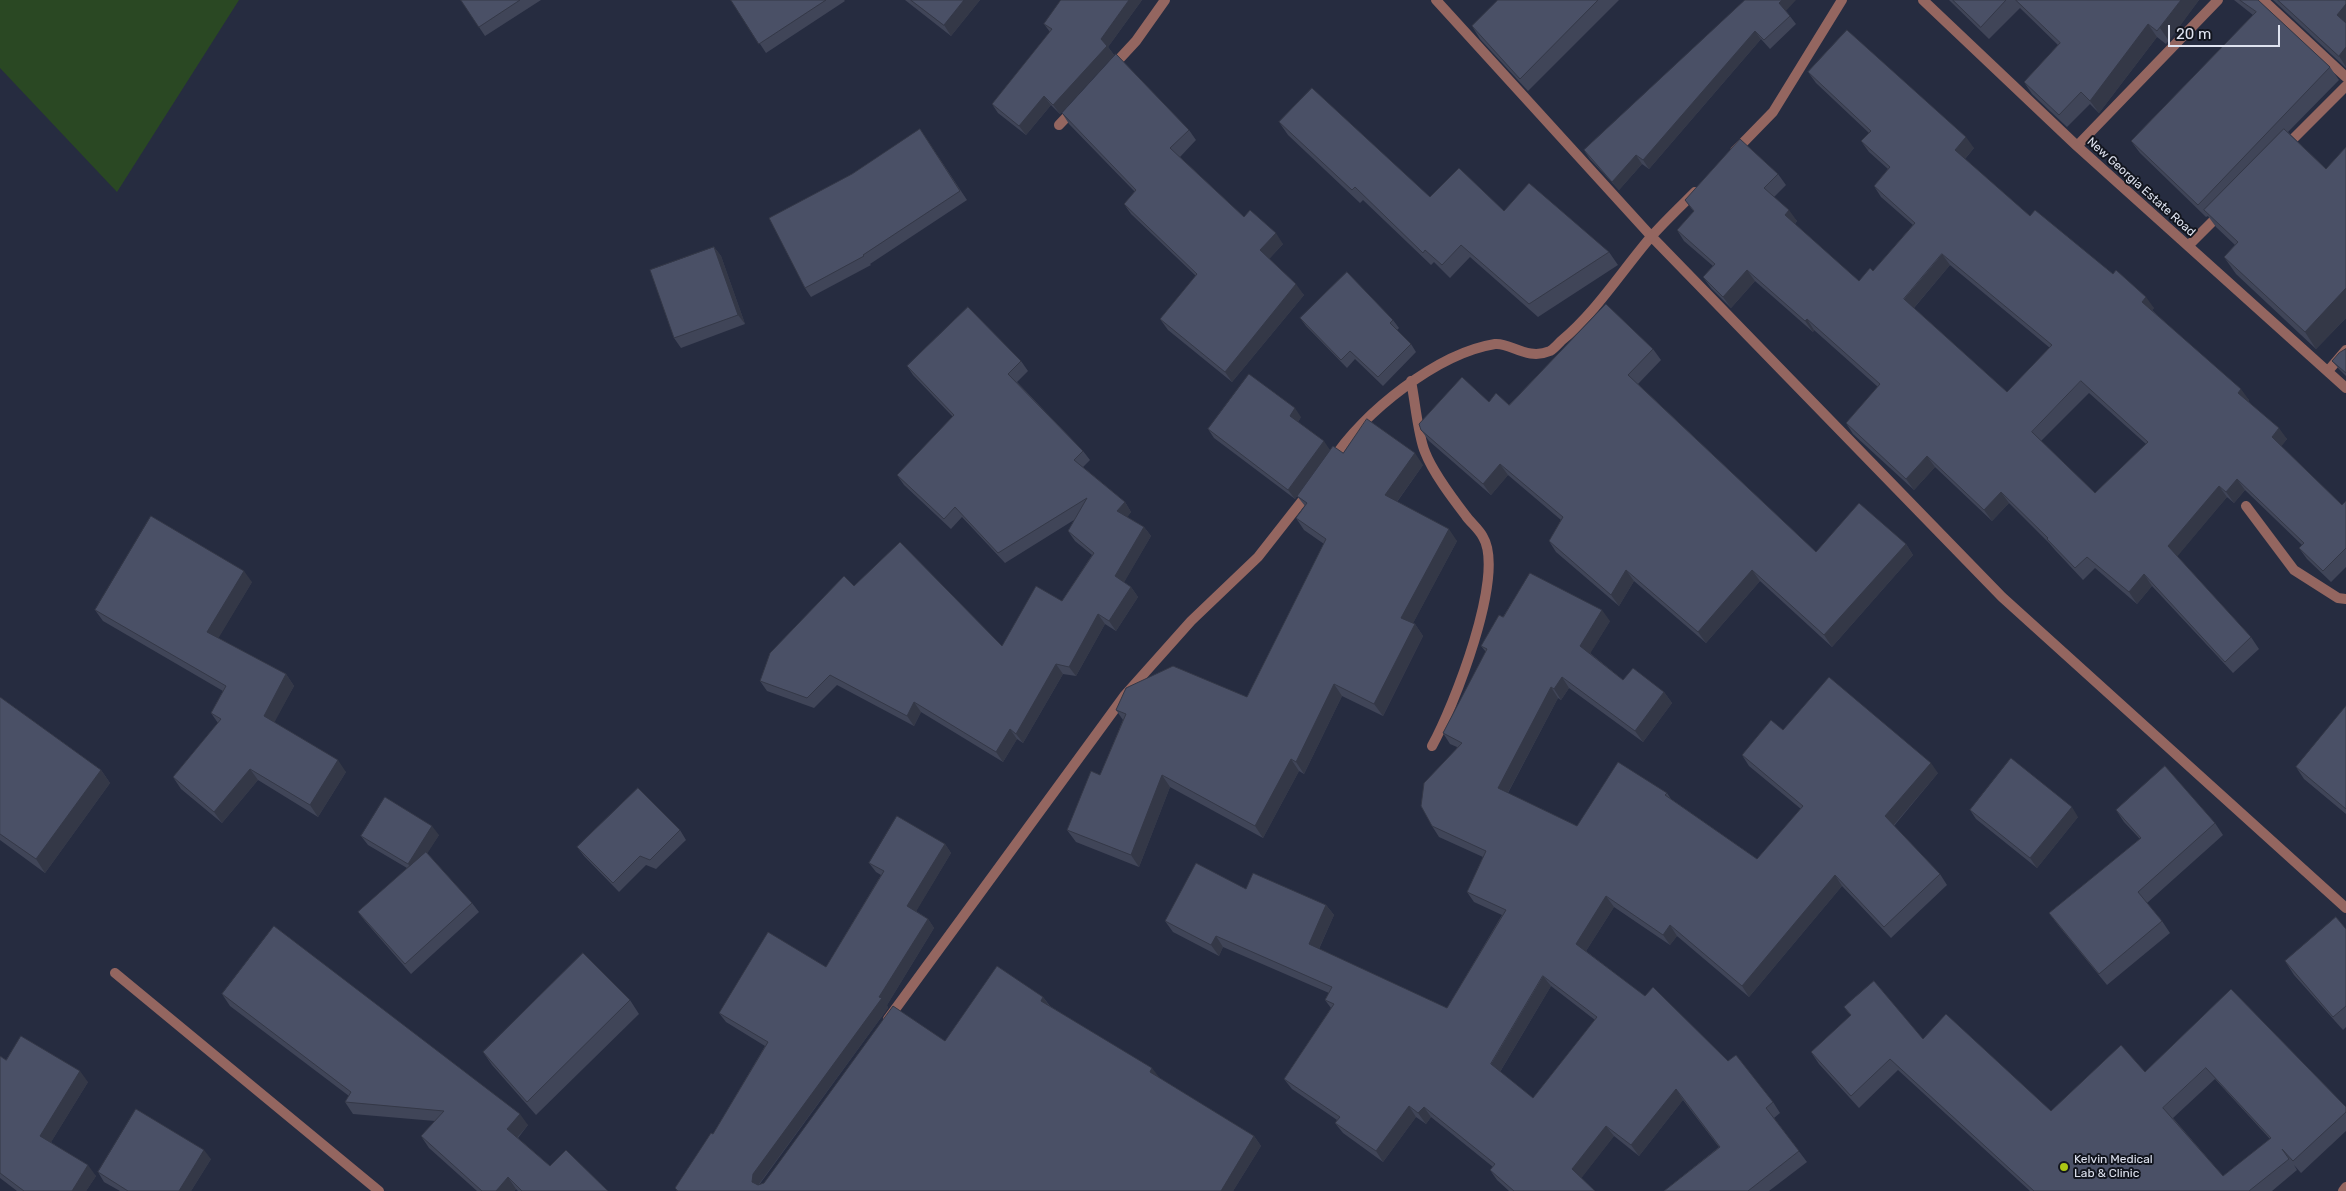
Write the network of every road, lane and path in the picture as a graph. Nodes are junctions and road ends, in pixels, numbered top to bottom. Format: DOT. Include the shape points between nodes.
graph roads {
  1 [pos="1165,0"];
  2 [pos="1842,0"];
  3 [pos="1923,0"];
  4 [pos="2218,0"];
  5 [pos="2263,0"];
  6 [pos="1441,2"];
  7 [pos="1104,76"];
  8 [pos="2346,77"];
  9 [pos="2346,86"];
  10 [pos="1085,97"];
  11 [pos="1059,125"];
  12 [pos="2077,146"];
  13 [pos="2278,155"];
  14 [pos="1726,160"];
  15 [pos="1705,181"];
  16 [pos="2230,204"];
  17 [pos="1651,236"];
  18 [pos="2188,246"];
  19 [pos="2346,350"];
  20 [pos="2328,371"];
  21 [pos="1411,381"];
  22 [pos="2346,388"];
  23 [pos="2246,506"];
  24 [pos="2346,599"];
  25 [pos="1432,746"];
  26 [pos="2346,908"];
  27 [pos="115,973"];
  28 [pos="881,1029"];
  29 [pos="2346,1187"];
  30 [pos="378,1191"];
  31 [pos="2343,1191"];
  1 -- 7 [label="street" via="1136,41"];
  2 -- 14 [label="street" via="1773,112"];
  3 -- 12 [label="street, New Georgia Estate Road"];
  4 -- 12 [label="street"];
  5 -- 8 [label="street"];
  6 -- 17 [label="street"];
  9 -- 13 [label="street"];
  10 -- 11 [label="street"];
  12 -- 18 [label="street, New Georgia Estate Road"];
  15 -- 17 [label="street"];
  16 -- 18 [label="street"];
  17 -- 21 [label="street" via="1577,328 1550,351 1526,354 1497,344 1458,355"];
  17 -- 26 [label="street" via="2002,597"];
  18 -- 20 [label="street, New Georgia Estate Road"];
  19 -- 20 [label="street"];
  20 -- 22 [label="street, New Georgia Estate Road"];
  21 -- 25 [label="street" via="1424,452 1484,537 1490,555 1479,626 1446,721"];
  21 -- 28 [label="street" via="1345,440 1321,477 1258,557 1191,622 1125,695"];
  23 -- 24 [label="street" via="2294,570 2338,598"];
  27 -- 30 [label="street"];
  29 -- 31 [label="street"];
}
